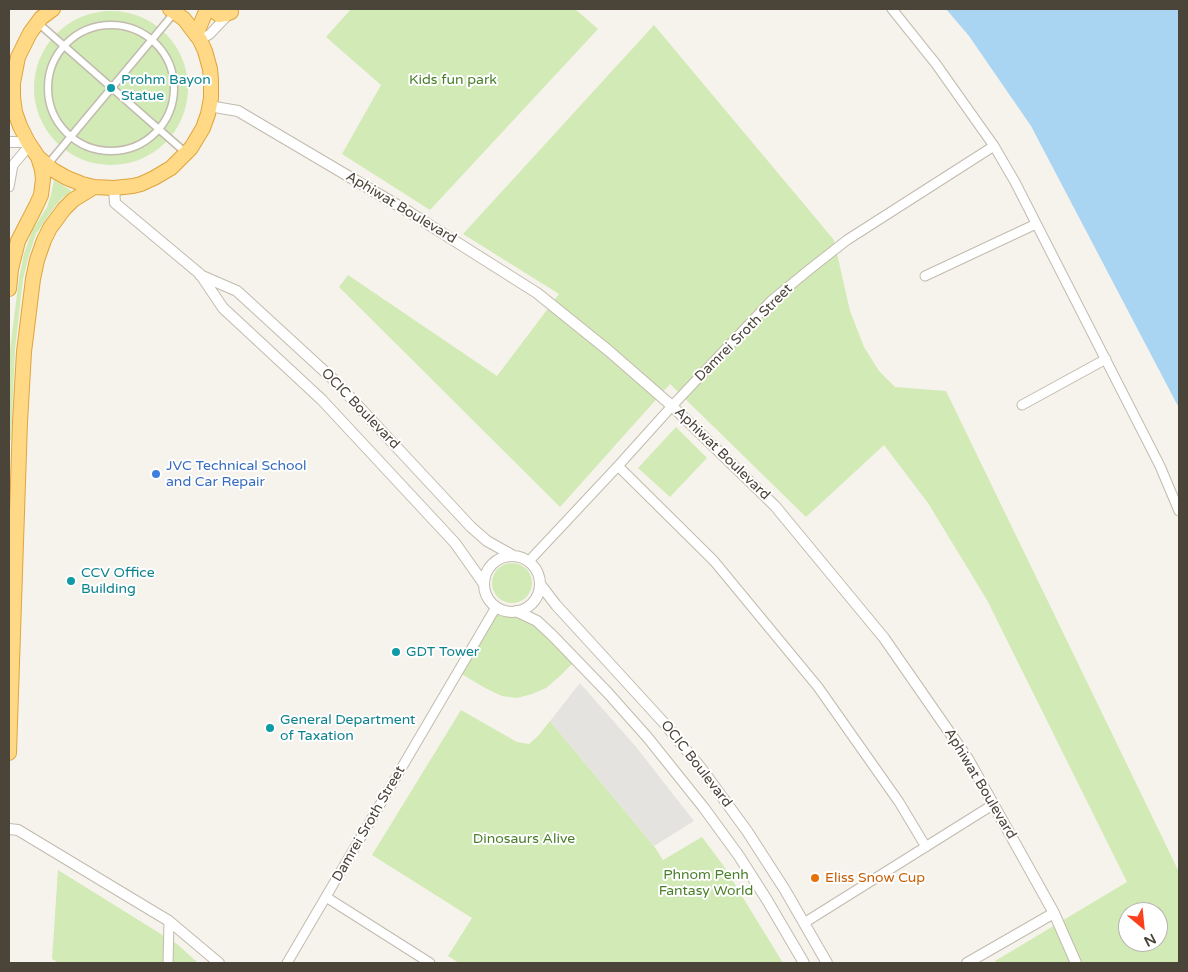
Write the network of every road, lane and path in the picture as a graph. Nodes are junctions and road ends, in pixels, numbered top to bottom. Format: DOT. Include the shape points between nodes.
graph roads {
  1 [pos="53,9"];
  2 [pos="207,9"];
  3 [pos="213,9"];
  4 [pos="892,9"];
  5 [pos="173,10"];
  6 [pos="232,10"];
  7 [pos="38,23"];
  8 [pos="198,37"];
  9 [pos="152,40"];
  10 [pos="64,46"];
  11 [pos="112,88"];
  12 [pos="11,99"];
  13 [pos="210,106"];
  14 [pos="158,129"];
  15 [pos="71,137"];
  16 [pos="9,142"];
  17 [pos="994,146"];
  18 [pos="36,152"];
  19 [pos="186,154"];
  20 [pos="9,187"];
  21 [pos="94,187"];
  22 [pos="114,188"];
  23 [pos="1036,224"];
  24 [pos="10,263"];
  25 [pos="200,274"];
  26 [pos="925,276"];
  27 [pos="9,289"];
  28 [pos="1106,359"];
  29 [pos="1022,405"];
  30 [pos="672,406"];
  31 [pos="618,466"];
  32 [pos="1179,511"];
  33 [pos="512,555"];
  34 [pos="529,561"];
  35 [pos="484,584"];
  36 [pos="540,584"];
  37 [pos="496,607"];
  38 [pos="516,611"];
  39 [pos="9,753"];
  40 [pos="994,804"];
  41 [pos="9,829"];
  42 [pos="926,847"];
  43 [pos="326,897"];
  44 [pos="1054,913"];
  45 [pos="168,921"];
  46 [pos="804,923"];
  47 [pos="168,963"];
  48 [pos="219,963"];
  49 [pos="286,963"];
  50 [pos="430,963"];
  51 [pos="804,963"];
  52 [pos="827,963"];
  53 [pos="967,963"];
  54 [pos="1076,963"];
  1 -- 7 [label="highway"];
  2 -- 8 [label="highway"];
  3 -- 6 [label="highway" via="219,14"];
  4 -- 17 [label="street"];
  5 -- 8 [label="highway"];
  5 -- 9 [label="street"];
  6 -- 8 [label="street" via="210,34"];
  7 -- 10 [label="street"];
  7 -- 12 [label="highway" via="18,57"];
  8 -- 13 [label="highway" via="210,69"];
  9 -- 10 [label="street" via="132,28 98,26 84,31"];
  9 -- 11 [label="street"];
  9 -- 14 [label="street" via="170,65 174,85 172,105"];
  10 -- 11 [label="street"];
  10 -- 15 [label="street" via="49,74 48,93 54,116"];
  11 -- 14 [label="street"];
  11 -- 15 [label="street"];
  12 -- 18 [label="highway" via="20,126"];
  13 -- 19 [label="highway" via="196,142"];
  13 -- 30 [label="street, Aphiwat Boulevard" via="238,111 538,293"];
  14 -- 15 [label="street" via="131,148 113,151 96,149"];
  14 -- 19 [label="street"];
  15 -- 18 [label="street"];
  16 -- 18 [label="street"];
  17 -- 23 [label="street"];
  17 -- 30 [label="street, Damrei Sroth Street" via="847,240 810,268 771,301"];
  18 -- 20 [label="street" via="13,165"];
  18 -- 21 [label="highway" via="67,178"];
  18 -- 24 [label="highway" via="43,179 41,195"];
  19 -- 22 [label="highway" via="154,178"];
  21 -- 22 [label="highway"];
  21 -- 39 [label="highway" via="69,204 50,228 33,278 20,422"];
  22 -- 25 [label="street, OCIC Boulevard" via="115,203"];
  23 -- 26 [label="street"];
  23 -- 28 [label="street"];
  24 -- 27 [label="highway"];
  25 -- 33 [label="street, OCIC Boulevard" via="237,292 335,382 471,527 487,541"];
  25 -- 35 [label="street, OCIC Boulevard" via="223,308 322,400 455,543"];
  28 -- 29 [label="street"];
  28 -- 32 [label="street"];
  30 -- 31 [label="street, Damrei Sroth Street"];
  30 -- 40 [label="street, Aphiwat Boulevard" via="775,506 884,638 968,759"];
  31 -- 34 [label="street, Damrei Sroth Street"];
  31 -- 42 [label="street" via="714,561 818,687 899,802"];
  33 -- 34 [label="street"];
  33 -- 35 [label="street" via="492,564"];
  34 -- 36 [label="street" via="539,576"];
  35 -- 37 [label="street" via="485,593"];
  36 -- 38 [label="street" via="533,602"];
  36 -- 46 [label="street, OCIC Boulevard" via="701,768 747,831"];
  37 -- 38 [label="street"];
  37 -- 43 [label="street, Damrei Sroth Street"];
  38 -- 51 [label="street, OCIC Boulevard" via="537,620 648,738 739,856"];
  40 -- 42 [label="street"];
  40 -- 44 [label="street, Aphiwat Boulevard"];
  41 -- 45 [label="street" via="18,830"];
  42 -- 46 [label="street"];
  43 -- 49 [label="street, Damrei Sroth Street"];
  43 -- 50 [label="street"];
  44 -- 53 [label="street"];
  44 -- 54 [label="street, Aphiwat Boulevard"];
  45 -- 47 [label="street"];
  45 -- 48 [label="street"];
  46 -- 52 [label="street, OCIC Boulevard"];
}
